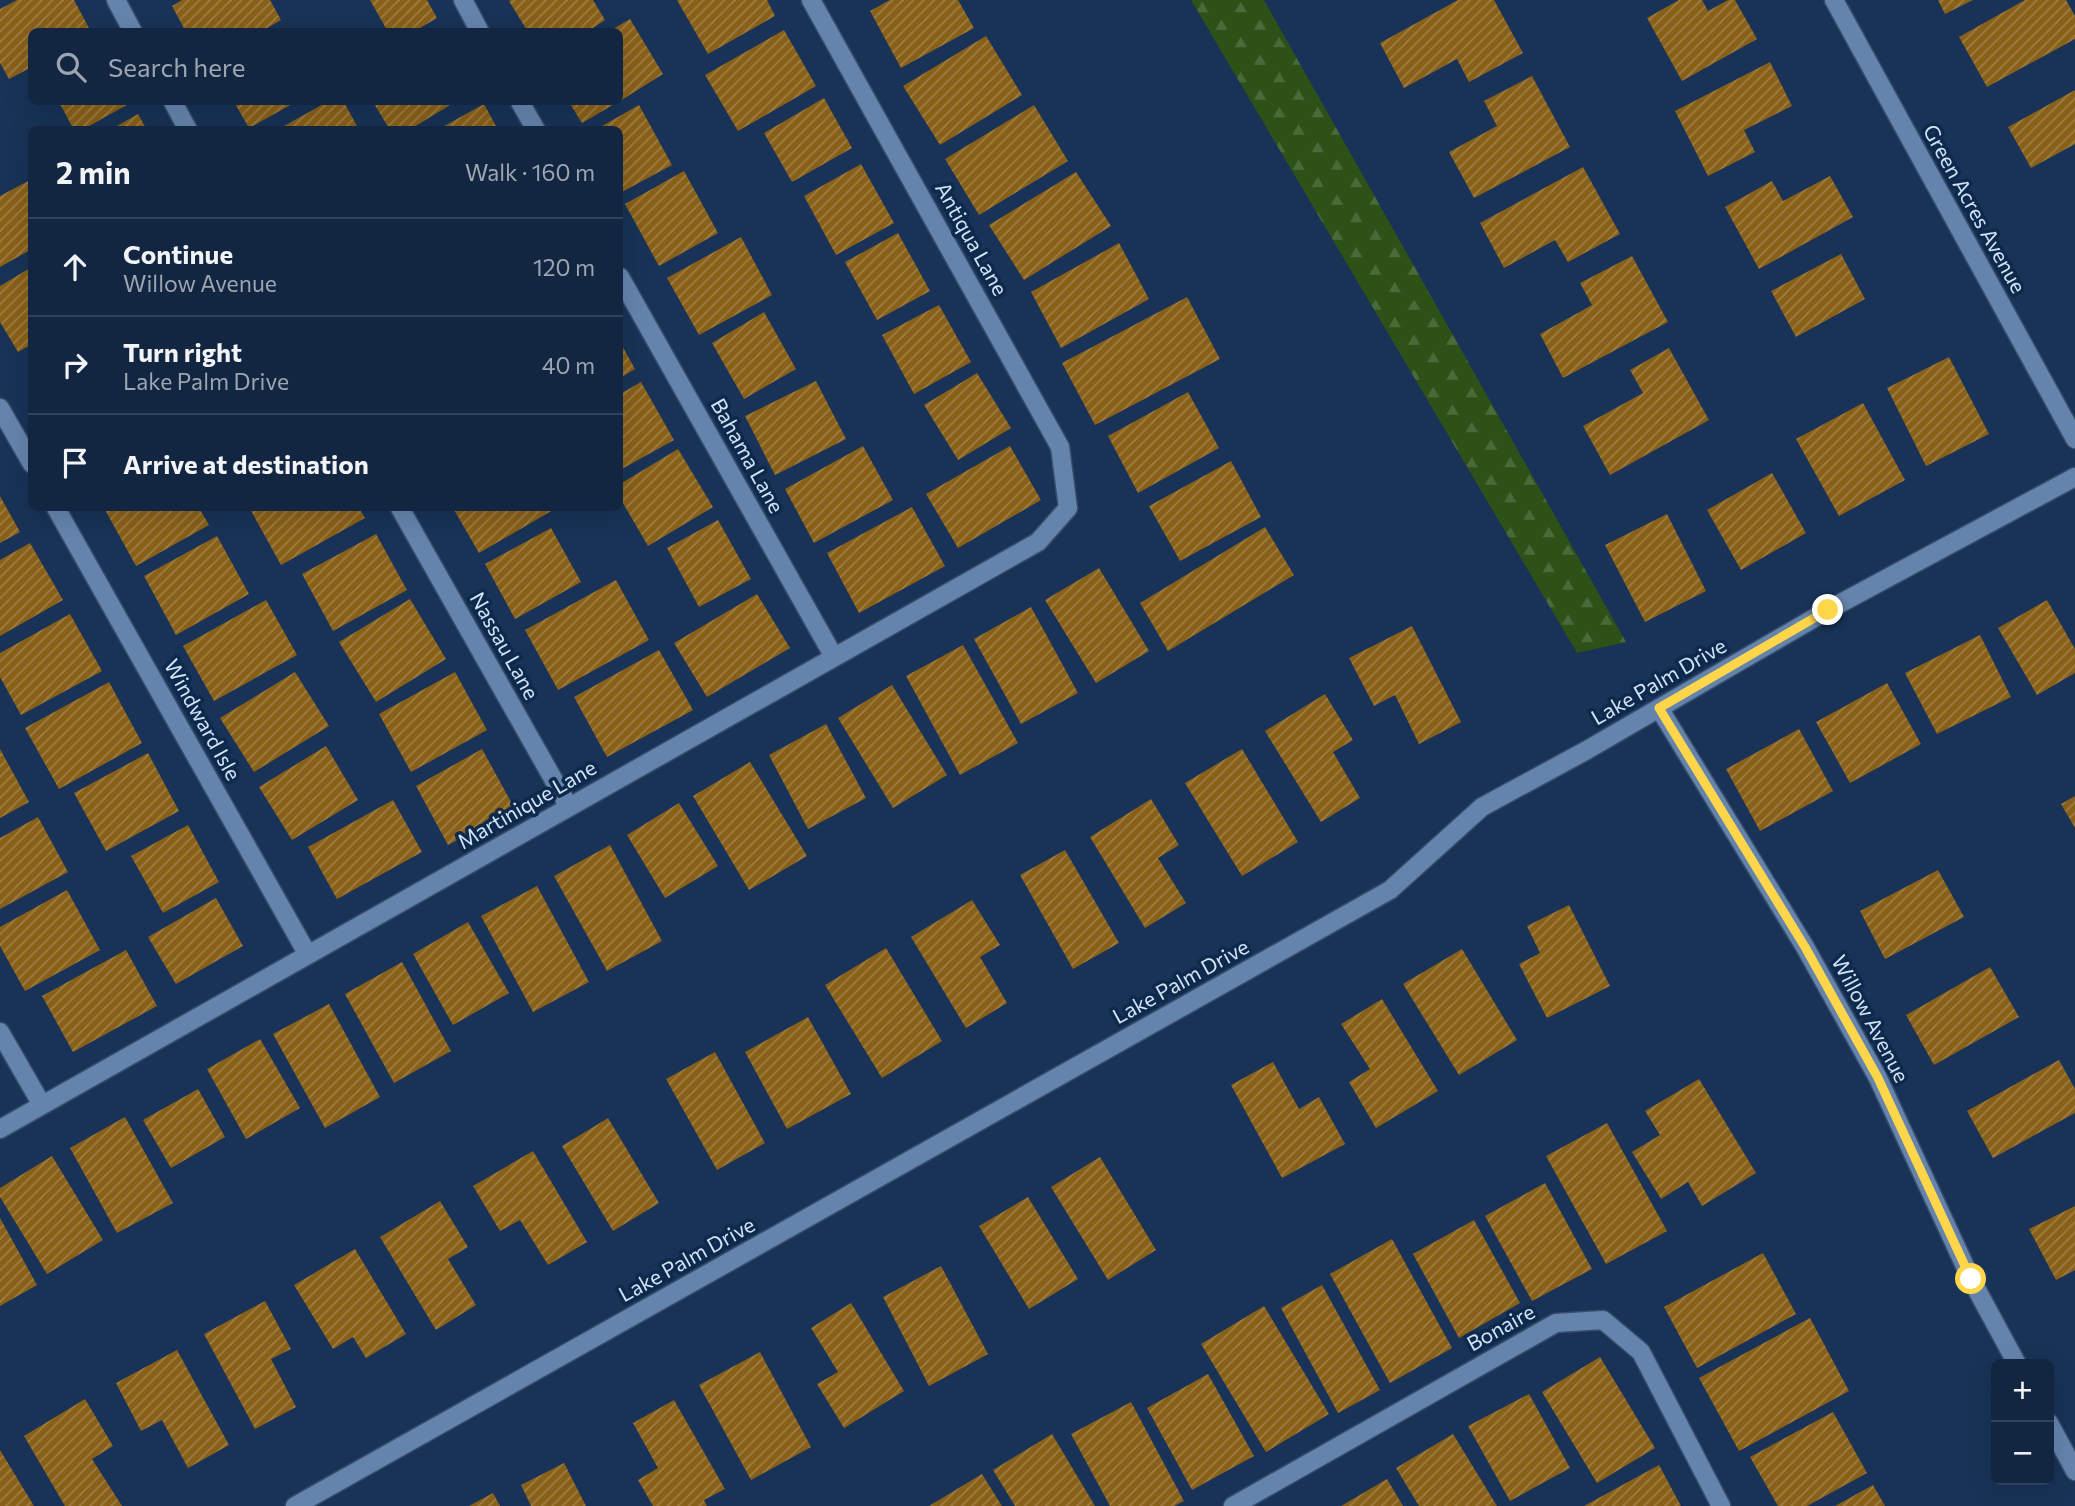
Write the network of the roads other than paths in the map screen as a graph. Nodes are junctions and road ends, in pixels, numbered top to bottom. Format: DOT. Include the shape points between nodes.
graph roads {
  1 [pos="116,0"];
  2 [pos="463,0"];
  3 [pos="811,0"];
  4 [pos="1833,0"];
  5 [pos="132,28"];
  6 [pos="478,28"];
  7 [pos="175,105"];
  8 [pos="522,105"];
  9 [pos="186,126"];
  10 [pos="534,126"];
  11 [pos="623,282"];
  12 [pos="0,408"];
  13 [pos="2075,439"];
  14 [pos="28,457"];
  15 [pos="2075,477"];
  16 [pos="1068,508"];
  17 [pos="58,511"];
  18 [pos="403,511"];
  19 [pos="834,657"];
  20 [pos="1659,708"];
  21 [pos="569,807"];
  22 [pos="308,955"];
  23 [pos="0,1032"];
  24 [pos="42,1105"];
  25 [pos="0,1129"];
  26 [pos="2014,1359"];
  27 [pos="2054,1432"];
  28 [pos="2075,1471"];
  29 [pos="295,1506"];
  30 [pos="1233,1506"];
  31 [pos="1721,1506"];
  1 -- 5 [label="street"];
  2 -- 6 [label="street"];
  3 -- 16 [label="street, Antiqua Lane" via="1060,447"];
  4 -- 13 [label="street, Green Acres Avenue"];
  7 -- 9 [label="street"];
  8 -- 10 [label="street"];
  11 -- 19 [label="street, Bahama Lane"];
  12 -- 14 [label="street"];
  15 -- 20 [label="street, Lake Palm Drive" via="1828,610"];
  16 -- 19 [label="street, Martinique Lane" via="1038,541"];
  17 -- 22 [label="street, Windward Isle"];
  18 -- 21 [label="street, Nassau Lane"];
  19 -- 21 [label="street, Martinique Lane"];
  20 -- 26 [label="street, Willow Avenue" via="1805,947 1871,1066 1971,1279"];
  20 -- 29 [label="street, Lake Palm Drive" via="1482,807 1390,890"];
  21 -- 22 [label="street, Martinique Lane"];
  22 -- 24 [label="street, Martinique Lane"];
  23 -- 24 [label="street"];
  24 -- 25 [label="street, Martinique Lane"];
  27 -- 28 [label="street"];
  30 -- 31 [label="street, Bonaire" via="1556,1323 1603,1320 1641,1352"];
}
